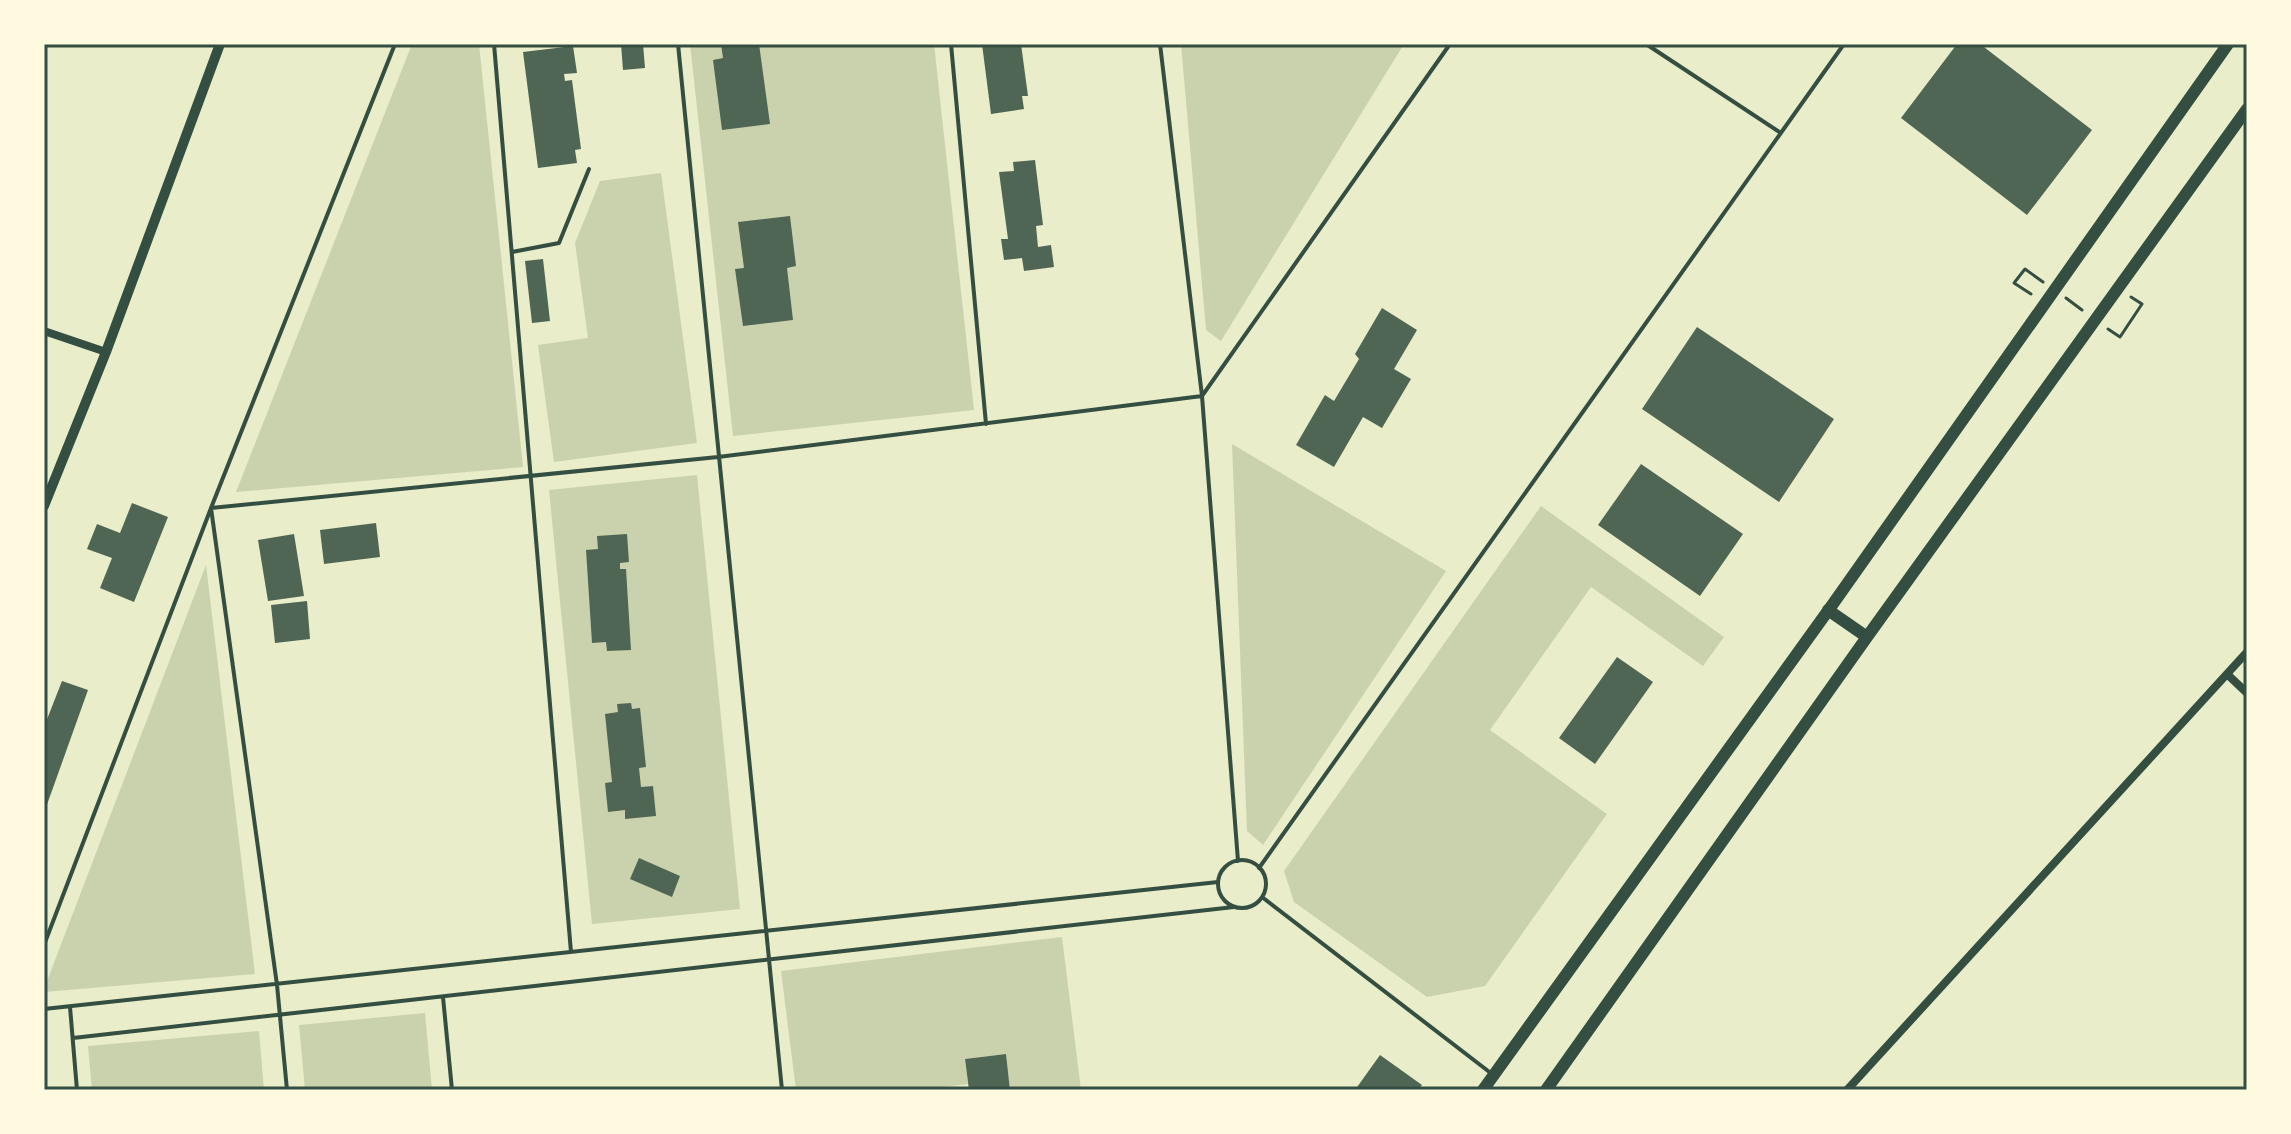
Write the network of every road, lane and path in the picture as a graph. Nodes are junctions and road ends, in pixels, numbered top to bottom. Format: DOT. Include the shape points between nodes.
graph roads {
  1 [pos="220,44"];
  2 [pos="395,44"];
  3 [pos="494,44"];
  4 [pos="678,44"];
  5 [pos="951,44"];
  6 [pos="1160,44"];
  7 [pos="1450,44"];
  8 [pos="1646,44"];
  9 [pos="1844,44"];
  10 [pos="2228,44"];
  11 [pos="2246,112"];
  12 [pos="1781,133"];
  13 [pos="589,169"];
  14 [pos="512,252"];
  15 [pos="2049,286"];
  16 [pos="2061,295"];
  17 [pos="2045,304"];
  18 [pos="2142,304"];
  19 [pos="2084,312"];
  20 [pos="2108,329"];
  21 [pos="44,331"];
  22 [pos="106,352"];
  23 [pos="1202,396"];
  24 [pos="986,424"];
  25 [pos="718,457"];
  26 [pos="532,475"];
  27 [pos="44,506"];
  28 [pos="211,508"];
  29 [pos="1828,610"];
  30 [pos="1867,637"];
  31 [pos="2247,652"];
  32 [pos="2227,674"];
  33 [pos="2247,693"];
  34 [pos="1238,861"];
  35 [pos="1259,868"];
  36 [pos="1218,882"];
  37 [pos="1262,897"];
  38 [pos="1234,907"];
  39 [pos="766,931"];
  40 [pos="44,945"];
  41 [pos="571,952"];
  42 [pos="769,959"];
  43 [pos="277,985"];
  44 [pos="443,996"];
  45 [pos="70,1007"];
  46 [pos="44,1009"];
  47 [pos="280,1015"];
  48 [pos="73,1038"];
  49 [pos="1494,1076"];
  50 [pos="77,1090"];
  51 [pos="287,1090"];
  52 [pos="452,1090"];
  53 [pos="782,1090"];
  54 [pos="1483,1090"];
  55 [pos="1546,1090"];
  56 [pos="1847,1090"];
  1 -- 22 [label="street"];
  2 -- 28 [label="lane"];
  3 -- 14 [label="lane"];
  4 -- 25 [label="lane"];
  5 -- 24 [label="lane"];
  6 -- 23 [label="lane"];
  7 -- 23 [label="lane"];
  8 -- 12 [label="lane"];
  9 -- 12 [label="lane"];
  10 -- 17 [label="main road"];
  11 -- 30 [label="main road"];
  12 -- 35 [label="lane"];
  13 -- 14 [label="lane" via="559,243"];
  14 -- 26 [label="lane"];
  15 -- 17 [label="path" via="2025,269 2014,283"];
  16 -- 19 [label="path"];
  17 -- 29 [label="main road"];
  18 -- 20 [label="path" via="2120,337"];
  21 -- 22 [label="street"];
  22 -- 27 [label="street"];
  23 -- 24 [label="lane"];
  23 -- 34 [label="lane"];
  24 -- 25 [label="lane"];
  25 -- 26 [label="lane"];
  25 -- 39 [label="lane"];
  26 -- 28 [label="lane"];
  26 -- 41 [label="lane"];
  28 -- 40 [label="lane"];
  28 -- 43 [label="lane"];
  29 -- 30 [label="main road"];
  29 -- 49 [label="main road"];
  30 -- 55 [label="main road"];
  31 -- 32 [label="street"];
  32 -- 33 [label="street"];
  32 -- 56 [label="street"];
  34 -- 35 [label="lane"];
  34 -- 36 [label="lane" via="1224,868"];
  35 -- 37 [label="lane" via="1265,882"];
  36 -- 38 [label="lane" via="1222,897"];
  36 -- 39 [label="lane"];
  37 -- 38 [label="lane" via="1249,907"];
  37 -- 49 [label="lane"];
  38 -- 42 [label="lane"];
  39 -- 41 [label="lane"];
  39 -- 42 [label="lane"];
  41 -- 43 [label="lane"];
  42 -- 44 [label="lane"];
  42 -- 53 [label="lane"];
  43 -- 45 [label="lane"];
  43 -- 47 [label="lane"];
  44 -- 47 [label="lane"];
  44 -- 52 [label="lane"];
  45 -- 46 [label="lane"];
  45 -- 48 [label="lane"];
  47 -- 48 [label="lane"];
  47 -- 51 [label="lane"];
  48 -- 50 [label="lane"];
  49 -- 54 [label="main road"];
}
